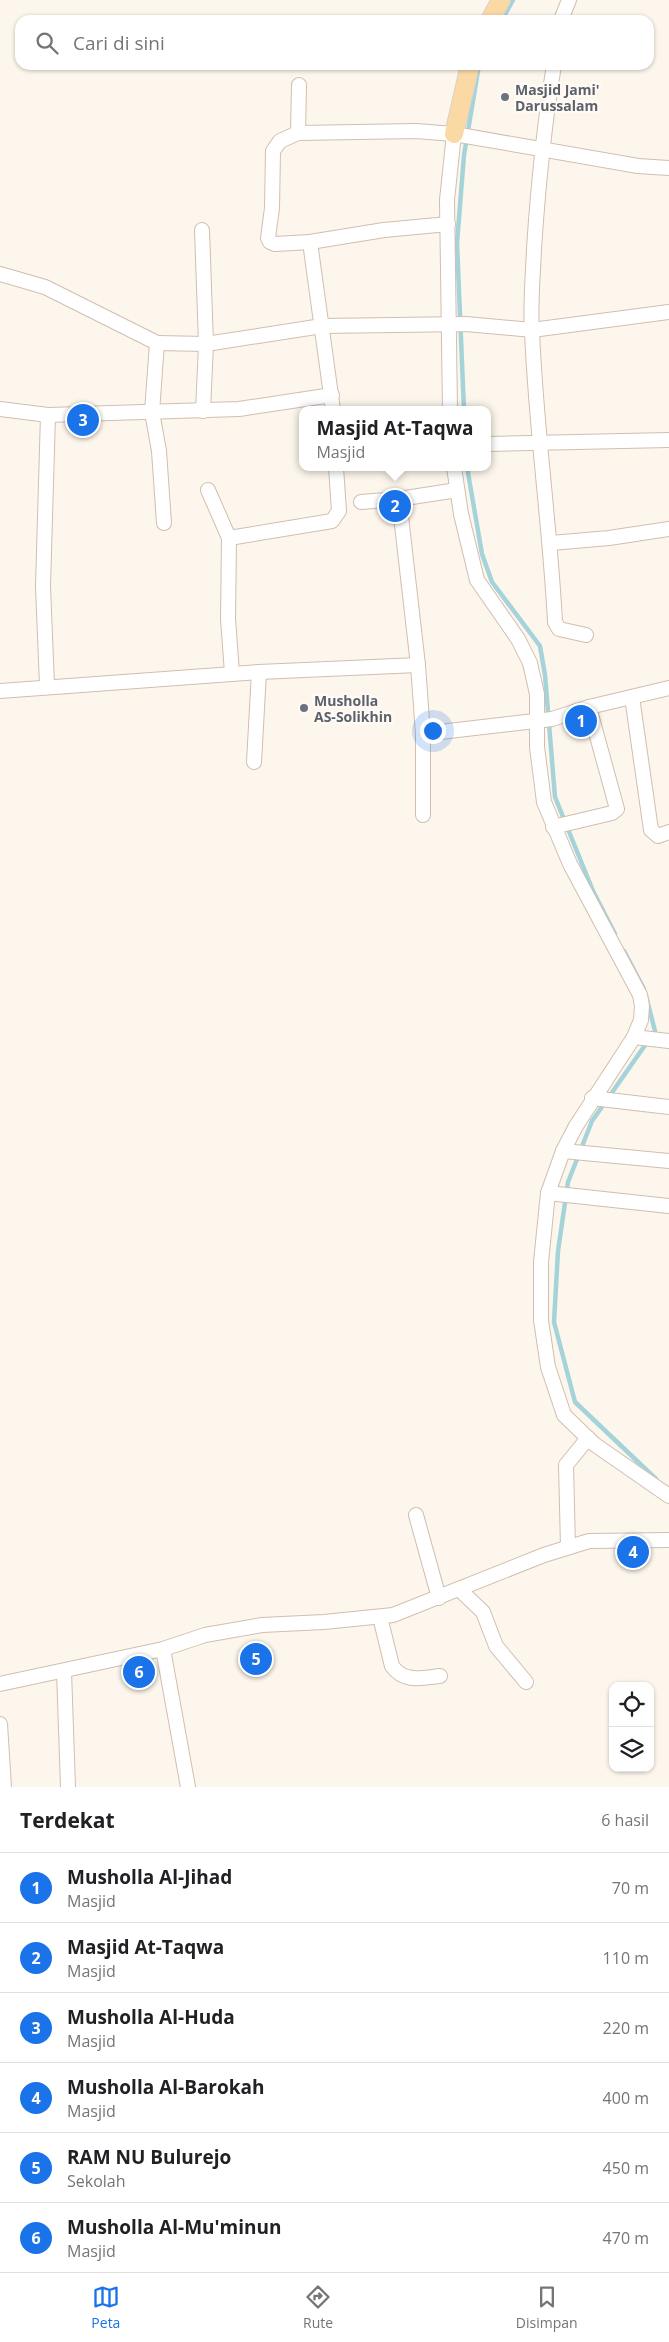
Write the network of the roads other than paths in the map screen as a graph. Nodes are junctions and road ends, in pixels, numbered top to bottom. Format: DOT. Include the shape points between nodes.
graph roads {
  1 [pos="501,0"];
  2 [pos="569,0"];
  3 [pos="493,15"];
  4 [pos="563,15"];
  5 [pos="469,70"];
  6 [pos="553,70"];
  7 [pos="299,86"];
  8 [pos="298,133"];
  9 [pos="461,136"];
  10 [pos="541,150"];
  11 [pos="669,168"];
  12 [pos="448,224"];
  13 [pos="202,230"];
  14 [pos="310,242"];
  15 [pos="0,274"];
  16 [pos="669,312"];
  17 [pos="456,324"];
  18 [pos="322,326"];
  19 [pos="532,330"];
  20 [pos="157,342"];
  21 [pos="206,344"];
  22 [pos="332,395"];
  23 [pos="332,406"];
  24 [pos="450,406"];
  25 [pos="0,409"];
  26 [pos="203,411"];
  27 [pos="152,412"];
  28 [pos="48,415"];
  29 [pos="669,440"];
  30 [pos="540,442"];
  31 [pos="491,444"];
  32 [pos="336,471"];
  33 [pos="455,471"];
  34 [pos="208,490"];
  35 [pos="457,490"];
  36 [pos="400,499"];
  37 [pos="361,502"];
  38 [pos="164,523"];
  39 [pos="669,529"];
  40 [pos="229,538"];
  41 [pos="550,543"];
  42 [pos="586,636"];
  43 [pos="418,665"];
  44 [pos="259,672"];
  45 [pos="232,673"];
  46 [pos="47,686"];
  47 [pos="669,688"];
  48 [pos="0,691"];
  49 [pos="632,697"];
  50 [pos="589,707"];
  51 [pos="544,720"];
  52 [pos="423,734"];
  53 [pos="254,762"];
  54 [pos="424,815"];
  55 [pos="553,827"];
  56 [pos="669,832"];
  57 [pos="634,1037"];
  58 [pos="669,1041"];
  59 [pos="592,1098"];
  60 [pos="669,1106"];
  61 [pos="563,1151"];
  62 [pos="669,1161"];
  63 [pos="548,1193"];
  64 [pos="669,1206"];
  65 [pos="588,1438"];
  66 [pos="669,1496"];
  67 [pos="416,1515"];
  68 [pos="669,1540"];
  69 [pos="568,1547"];
  70 [pos="460,1590"];
  71 [pos="439,1598"];
  72 [pos="380,1617"];
  73 [pos="163,1649"];
  74 [pos="64,1671"];
  75 [pos="440,1676"];
  76 [pos="526,1682"];
  77 [pos="0,1684"];
  78 [pos="0,1724"];
  79 [pos="4,1787"];
  80 [pos="68,1787"];
  81 [pos="188,1787"];
  1 -- 3 [label="main road"];
  2 -- 4 [label="street"];
  5 -- 9 [label="main road"];
  6 -- 10 [label="street"];
  7 -- 8 [label="street"];
  8 -- 9 [label="street" via="416,131"];
  8 -- 14 [label="street" via="280,141 273,151 268,238 275,244"];
  9 -- 10 [label="street"];
  9 -- 12 [label="street" via="447,200"];
  10 -- 11 [label="street"];
  10 -- 19 [label="street"];
  12 -- 14 [label="street"];
  12 -- 17 [label="street"];
  13 -- 21 [label="street"];
  14 -- 18 [label="street"];
  15 -- 20 [label="street" via="45,287"];
  16 -- 19 [label="street"];
  17 -- 18 [label="street"];
  17 -- 19 [label="street"];
  17 -- 24 [label="street"];
  18 -- 21 [label="street"];
  18 -- 22 [label="street"];
  19 -- 30 [label="street"];
  20 -- 21 [label="street"];
  20 -- 27 [label="street"];
  21 -- 26 [label="street"];
  22 -- 23 [label="street"];
  22 -- 26 [label="street"];
  25 -- 28 [label="street"];
  26 -- 27 [label="street"];
  27 -- 28 [label="street"];
  27 -- 38 [label="street" via="159,452"];
  28 -- 46 [label="street" via="43,586"];
  29 -- 30 [label="street"];
  30 -- 31 [label="street"];
  30 -- 41 [label="street"];
  32 -- 40 [label="street" via="339,511 332,521"];
  33 -- 35 [label="street"];
  34 -- 40 [label="street"];
  35 -- 36 [label="street"];
  35 -- 51 [label="street" via="477,580 518,639 530,663"];
  36 -- 37 [label="street"];
  36 -- 43 [label="street"];
  39 -- 41 [label="street"];
  40 -- 45 [label="street" via="228,619"];
  41 -- 42 [label="street" via="556,626"];
  43 -- 44 [label="street"];
  43 -- 52 [label="street"];
  44 -- 45 [label="street"];
  44 -- 53 [label="street"];
  45 -- 46 [label="street"];
  46 -- 48 [label="street"];
  47 -- 49 [label="street"];
  49 -- 50 [label="street"];
  49 -- 56 [label="street" via="651,830 658,836"];
  50 -- 51 [label="street"];
  50 -- 55 [label="street" via="617,810"];
  51 -- 52 [label="street"];
  51 -- 55 [label="street" via="544,802"];
  52 -- 54 [label="street"];
  55 -- 57 [label="street" via="640,995 641,1020"];
  57 -- 58 [label="street"];
  57 -- 59 [label="street"];
  59 -- 60 [label="street"];
  59 -- 61 [label="street"];
  61 -- 62 [label="street"];
  61 -- 63 [label="street"];
  63 -- 64 [label="street"];
  63 -- 65 [label="street" via="541,1262 543,1338 559,1405 564,1415"];
  65 -- 66 [label="street"];
  65 -- 69 [label="street" via="566,1465"];
  67 -- 71 [label="street"];
  68 -- 69 [label="street" via="589,1541"];
  69 -- 70 [label="street"];
  70 -- 71 [label="street"];
  70 -- 76 [label="street" via="483,1612 496,1646"];
  71 -- 72 [label="street"];
  72 -- 73 [label="street" via="262,1625 205,1635"];
  72 -- 75 [label="street" via="392,1666 397,1673 404,1678"];
  73 -- 74 [label="street"];
  73 -- 81 [label="street"];
  74 -- 77 [label="street"];
  74 -- 80 [label="street"];
  78 -- 79 [label="street"];
}
